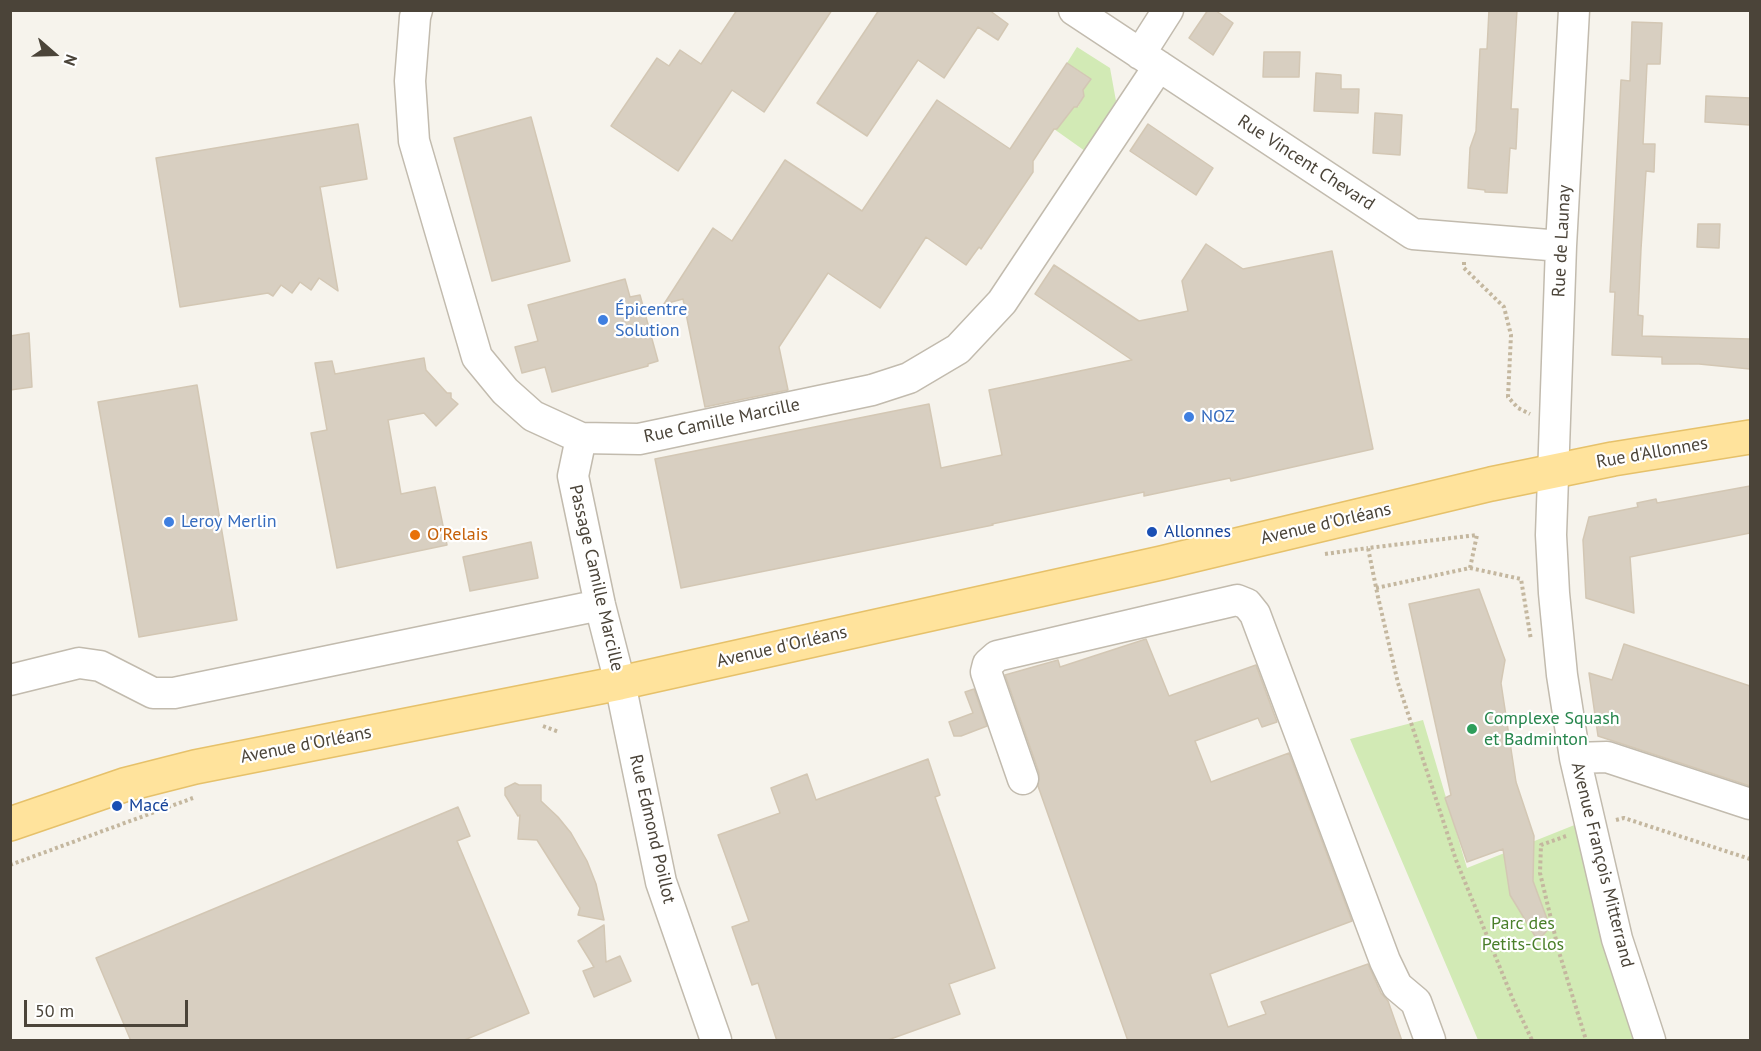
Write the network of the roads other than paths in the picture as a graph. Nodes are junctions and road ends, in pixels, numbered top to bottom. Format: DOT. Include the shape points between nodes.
graph roads {
  1 [pos="417,10"];
  2 [pos="1074,10"];
  3 [pos="1168,10"];
  4 [pos="1574,10"];
  5 [pos="1150,60"];
  6 [pos="1561,246"];
  7 [pos="1750,437"];
  8 [pos="581,438"];
  9 [pos="1554,471"];
  10 [pos="600,605"];
  11 [pos="10,680"];
  12 [pos="620,683"];
  13 [pos="1575,758"];
  14 [pos="1023,779"];
  15 [pos="1750,804"];
  16 [pos="10,824"];
  17 [pos="716,1041"];
  18 [pos="1430,1041"];
  19 [pos="1650,1041"];
  1 -- 8 [label="street, Rue Camille Marcille" via="410,81 414,141 477,357 505,391 533,416"];
  2 -- 5 [label="street, Rue Vincent Chevard"];
  3 -- 5 [label="street, Rue Camille Marcille"];
  4 -- 6 [label="street, Rue de Launay"];
  5 -- 6 [label="street, Rue Vincent Chevard" via="1413,234"];
  5 -- 8 [label="street, Rue Camille Marcille" via="1002,302 958,349 909,378 872,390 639,439"];
  6 -- 9 [label="street, Rue de Launay"];
  7 -- 9 [label="main road, Rue d'Allonnes"];
  8 -- 10 [label="street, Passage Camille Marcille" via="573,476"];
  9 -- 12 [label="main road, Avenue d'Orléans"];
  9 -- 13 [label="street, Avenue François Mitterrand" via="1554,593"];
  10 -- 11 [label="street" via="174,693 153,693 100,666 79,663"];
  10 -- 12 [label="street, Passage Camille Marcille"];
  12 -- 16 [label="main road, Avenue d'Orléans" via="195,767 124,785"];
  12 -- 17 [label="street, Rue Edmond Poillot" via="661,882"];
  13 -- 15 [label="street" via="1607,757"];
  13 -- 19 [label="street, Avenue François Mitterrand" via="1580,835"];
  14 -- 18 [label="street" via="986,672 997,656 1237,600 1247,604 1255,614 1385,961 1397,986 1416,1002"];
}
